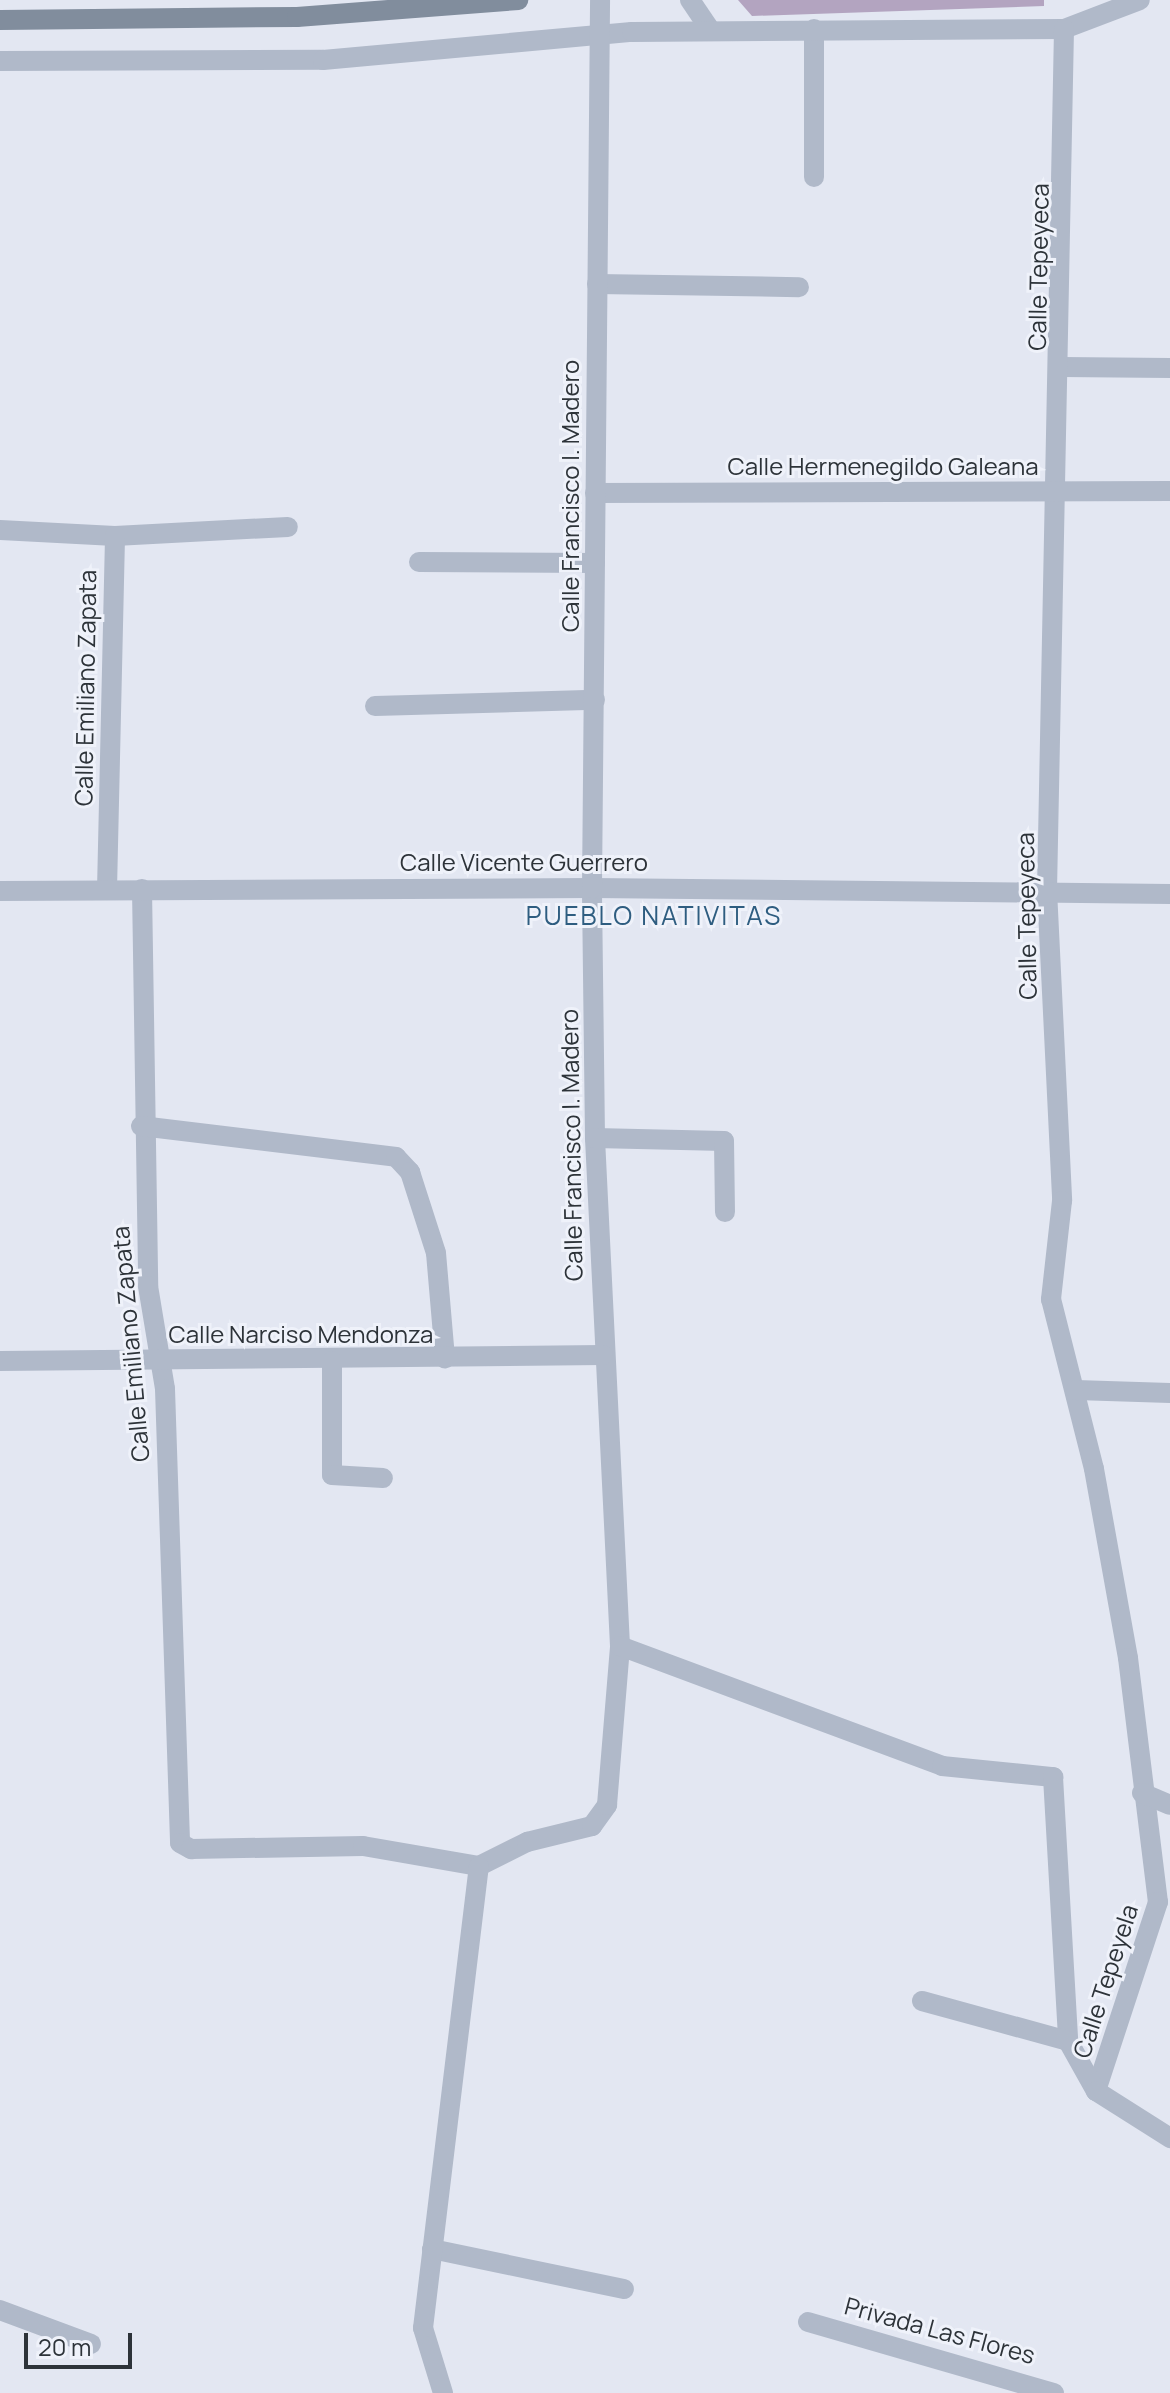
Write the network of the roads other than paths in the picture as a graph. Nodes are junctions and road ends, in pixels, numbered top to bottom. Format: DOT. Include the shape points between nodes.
graph roads {
  1 [pos="518,0"];
  2 [pos="600,0"];
  3 [pos="690,0"];
  4 [pos="1140,0"];
  5 [pos="298,8"];
  6 [pos="0,20"];
  7 [pos="814,29"];
  8 [pos="1064,29"];
  9 [pos="711,31"];
  10 [pos="600,33"];
  11 [pos="0,61"];
  12 [pos="814,177"];
  13 [pos="597,284"];
  14 [pos="799,287"];
  15 [pos="1062,367"];
  16 [pos="1170,368"];
  17 [pos="1060,491"];
  18 [pos="1170,491"];
  19 [pos="595,493"];
  20 [pos="288,527"];
  21 [pos="0,530"];
  22 [pos="115,536"];
  23 [pos="419,562"];
  24 [pos="595,563"];
  25 [pos="595,700"];
  26 [pos="375,706"];
  27 [pos="592,888"];
  28 [pos="142,889"];
  29 [pos="107,890"];
  30 [pos="1047,890"];
  31 [pos="0,891"];
  32 [pos="1170,894"];
  33 [pos="141,1126"];
  34 [pos="595,1138"];
  35 [pos="725,1212"];
  36 [pos="603,1355"];
  37 [pos="445,1359"];
  38 [pos="0,1361"];
  39 [pos="159,1361"];
  40 [pos="332,1361"];
  41 [pos="1076,1390"];
  42 [pos="1170,1393"];
  43 [pos="383,1478"];
  44 [pos="620,1646"];
  45 [pos="1142,1793"];
  46 [pos="1170,1805"];
  47 [pos="479,1866"];
  48 [pos="922,2001"];
  49 [pos="1068,2041"];
  50 [pos="1096,2091"];
  51 [pos="1170,2138"];
  52 [pos="432,2249"];
  53 [pos="624,2289"];
  54 [pos="0,2310"];
  55 [pos="808,2322"];
  56 [pos="91,2344"];
  57 [pos="443,2393"];
  58 [pos="1054,2393"];
  1 -- 5 [label="main road"];
  2 -- 10 [label="street, Calle Francisco I. Madero"];
  3 -- 9 [label="street"];
  4 -- 8 [label="street"];
  5 -- 6 [label="main road"];
  7 -- 8 [label="street"];
  7 -- 9 [label="street"];
  7 -- 12 [label="street"];
  8 -- 15 [label="street, Calle Tepeyeca"];
  9 -- 10 [label="street"];
  10 -- 11 [label="street" via="323,60"];
  10 -- 13 [label="street, Calle Francisco I. Madero"];
  13 -- 14 [label="street"];
  13 -- 19 [label="street, Calle Francisco I. Madero"];
  15 -- 16 [label="street"];
  15 -- 17 [label="street, Calle Tepeyeca"];
  17 -- 18 [label="street, Calle Hermenegildo Galeana"];
  17 -- 19 [label="street, Calle Hermenegildo Galeana"];
  17 -- 30 [label="street, Calle Tepeyeca"];
  19 -- 24 [label="street, Calle Francisco I. Madero"];
  20 -- 22 [label="street"];
  21 -- 22 [label="street"];
  22 -- 29 [label="street, Calle Emiliano Zapata"];
  23 -- 24 [label="street"];
  24 -- 25 [label="street, Calle Francisco I. Madero"];
  25 -- 26 [label="street"];
  25 -- 27 [label="street, Calle Francisco I. Madero"];
  27 -- 28 [label="street, Calle Vicente Guerrero"];
  27 -- 30 [label="street, Calle Vicente Guerrero"];
  27 -- 34 [label="street, Calle Francisco I. Madero"];
  28 -- 29 [label="street, Calle Vicente Guerrero"];
  28 -- 33 [label="street, Calle Emiliano Zapata"];
  29 -- 31 [label="street, Calle Vicente Guerrero"];
  30 -- 32 [label="street, Calle Vicente Guerrero"];
  30 -- 41 [label="street, Calle Tepeyeca" via="1062,1201 1051,1299"];
  33 -- 37 [label="street" via="396,1157 410,1172 436,1253"];
  33 -- 39 [label="street, Calle Emiliano Zapata"];
  34 -- 35 [label="street" via="724,1141"];
  34 -- 36 [label="street, Calle Francisco I. Madero"];
  36 -- 37 [label="street, Calle Narciso Mendonza"];
  36 -- 44 [label="street, Calle Francisco I. Madero"];
  37 -- 40 [label="street, Calle Narciso Mendonza"];
  38 -- 39 [label="street, Calle Narciso Mendonza"];
  39 -- 40 [label="street, Calle Narciso Mendonza"];
  39 -- 47 [label="street, Calle Emiliano Zapata" via="180,1843 191,1849 363,1846"];
  40 -- 43 [label="street" via="332,1475"];
  41 -- 42 [label="street"];
  41 -- 45 [label="street, Calle Tepeyeca" via="1128,1658"];
  44 -- 47 [label="street, Calle Francisco I. Madero" via="602,1815 592,1826 527,1842"];
  44 -- 49 [label="street" via="942,1766 1053,1777"];
  45 -- 46 [label="street"];
  45 -- 50 [label="street, Calle Tepeyela" via="1158,1902"];
  47 -- 52 [label="street"];
  48 -- 49 [label="street"];
  49 -- 50 [label="street"];
  50 -- 51 [label="street"];
  52 -- 53 [label="street"];
  52 -- 57 [label="street" via="423,2328"];
  54 -- 56 [label="street"];
  55 -- 58 [label="street, Privada Las Flores"];
}
